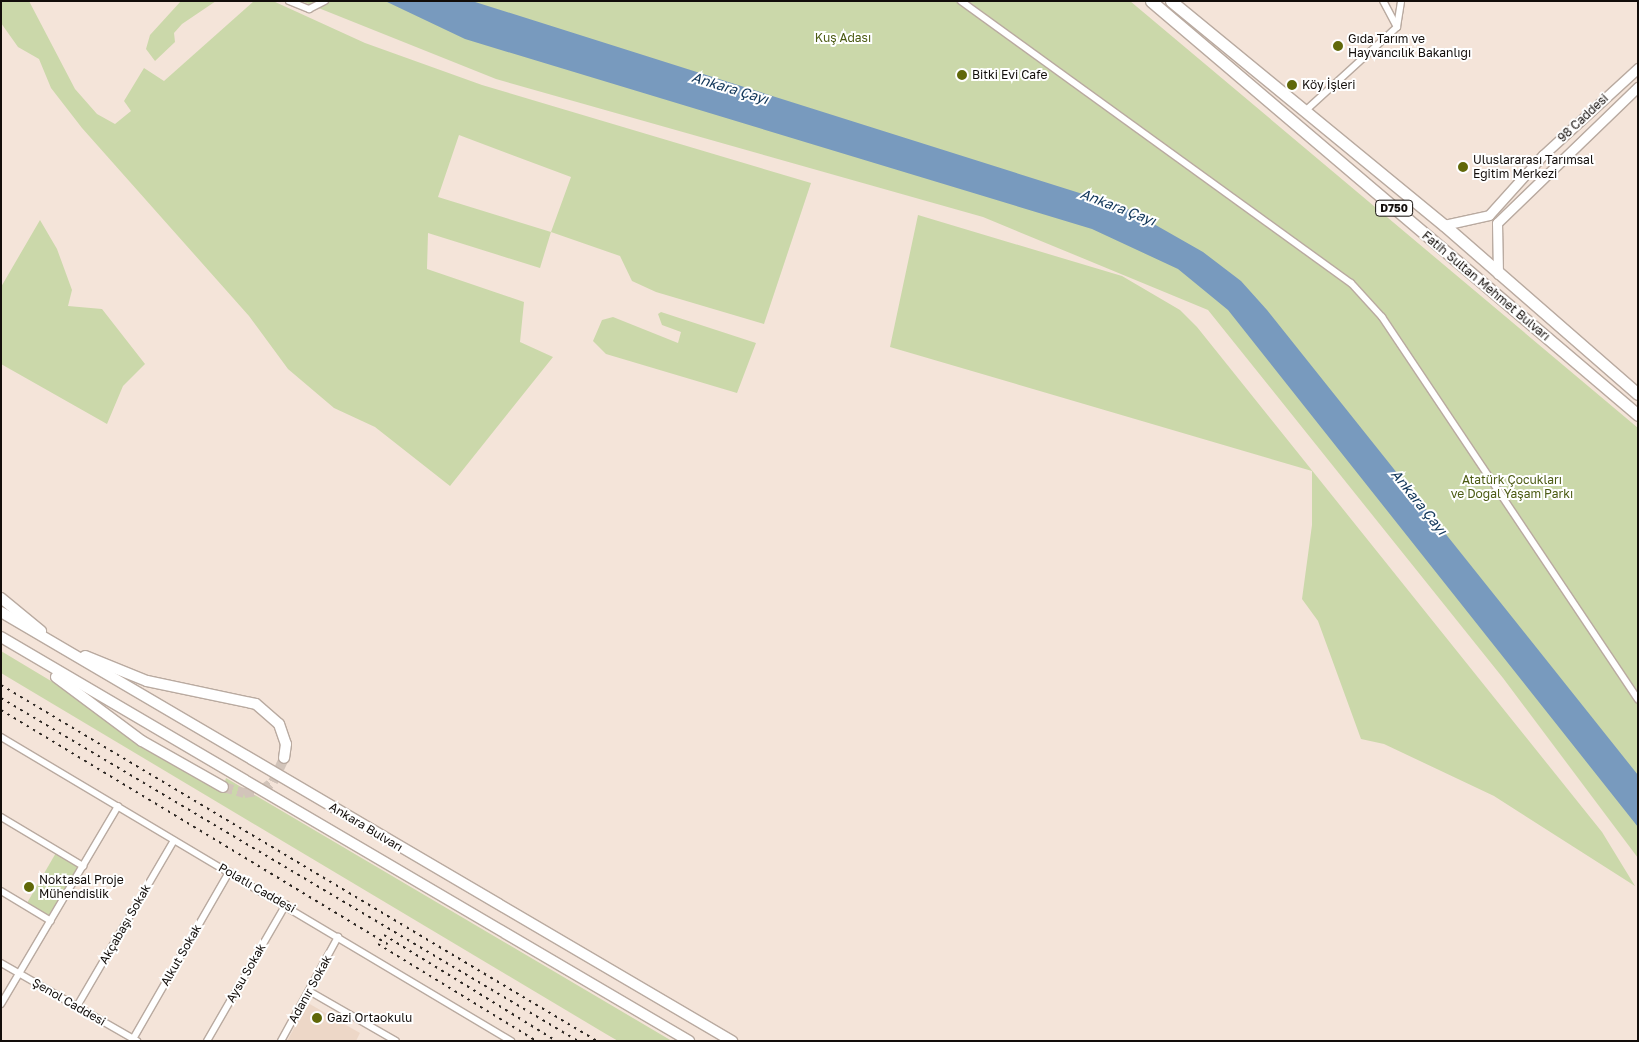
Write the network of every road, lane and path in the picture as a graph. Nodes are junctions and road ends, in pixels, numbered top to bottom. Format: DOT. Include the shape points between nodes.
graph roads {
  1 [pos="289,1"];
  2 [pos="325,1"];
  3 [pos="962,1"];
  4 [pos="1150,1"];
  5 [pos="1171,1"];
  6 [pos="1383,1"];
  7 [pos="1401,1"];
  8 [pos="1397,27"];
  9 [pos="1638,68"];
  10 [pos="1638,87"];
  11 [pos="1304,112"];
  12 [pos="1489,215"];
  13 [pos="1497,223"];
  14 [pos="1444,225"];
  15 [pos="1498,274"];
  16 [pos="1638,394"];
  17 [pos="1638,414"];
  18 [pos="1,598"];
  19 [pos="1,612"];
  20 [pos="1,638"];
  21 [pos="58,646"];
  22 [pos="1638,699"];
  23 [pos="1,737"];
  24 [pos="284,758"];
  25 [pos="223,786"];
  26 [pos="118,806"];
  27 [pos="1,817"];
  28 [pos="174,840"];
  29 [pos="83,866"];
  30 [pos="229,872"];
  31 [pos="1,891"];
  32 [pos="286,904"];
  33 [pos="51,921"];
  34 [pos="338,937"];
  35 [pos="1,963"];
  36 [pos="19,973"];
  37 [pos="309,991"];
  38 [pos="1,1004"];
  39 [pos="76,1008"];
  40 [pos="135,1040"];
  41 [pos="510,1040"];
  42 [pos="207,1041"];
  43 [pos="281,1041"];
  44 [pos="396,1041"];
  45 [pos="689,1041"];
  46 [pos="732,1041"];
  1 -- 2 [label="street" via="309,9"];
  3 -- 22 [label="street" via="1351,283 1382,317"];
  4 -- 17 [label="highway, Fatih Sultan Mehmet Bulvarı / D750"];
  5 -- 11 [label="highway, Fatih Sultan Mehmet Bulvarı / D750"];
  6 -- 8 [label="street"];
  7 -- 8 [label="street"];
  8 -- 11 [label="street"];
  9 -- 12 [label="main road, 98 Caddesi" via="1543,155"];
  10 -- 13 [label="main road, 98 Caddesi"];
  11 -- 14 [label="highway, Fatih Sultan Mehmet Bulvarı / D750"];
  12 -- 13 [label="main road"];
  12 -- 14 [label="main road"];
  13 -- 15 [label="main road"];
  14 -- 15 [label="highway, Fatih Sultan Mehmet Bulvarı / D750"];
  15 -- 16 [label="highway, Fatih Sultan Mehmet Bulvarı / D750"];
  18 -- 21 [label="main road"];
  19 -- 21 [label="main road, Ankara Bulvarı"];
  20 -- 25 [label="main road" via="142,741"];
  20 -- 45 [label="main road, Ankara Bulvarı"];
  21 -- 24 [label="main road" via="147,681 256,704 279,724 286,744"];
  21 -- 46 [label="main road, Ankara Bulvarı"];
  23 -- 26 [label="street, Polatlı Caddesi"];
  26 -- 28 [label="street, Polatlı Caddesi"];
  26 -- 29 [label="street"];
  27 -- 29 [label="street"];
  28 -- 30 [label="street, Polatlı Caddesi"];
  28 -- 39 [label="street, Akçabaşı Sokak"];
  29 -- 33 [label="street"];
  30 -- 32 [label="street, Polatlı Caddesi"];
  30 -- 40 [label="street, Alkut Sokak"];
  31 -- 33 [label="street"];
  32 -- 34 [label="street, Polatlı Caddesi"];
  32 -- 42 [label="street, Aysu Sokak"];
  33 -- 36 [label="street"];
  34 -- 37 [label="street, Adanır Sokak"];
  34 -- 41 [label="street, Polatlı Caddesi"];
  35 -- 36 [label="street, Şenol Caddesi"];
  36 -- 38 [label="street"];
  36 -- 39 [label="street, Şenol Caddesi"];
  37 -- 43 [label="street, Adanır Sokak"];
  37 -- 44 [label="street"];
  39 -- 40 [label="street, Şenol Caddesi"];
}
